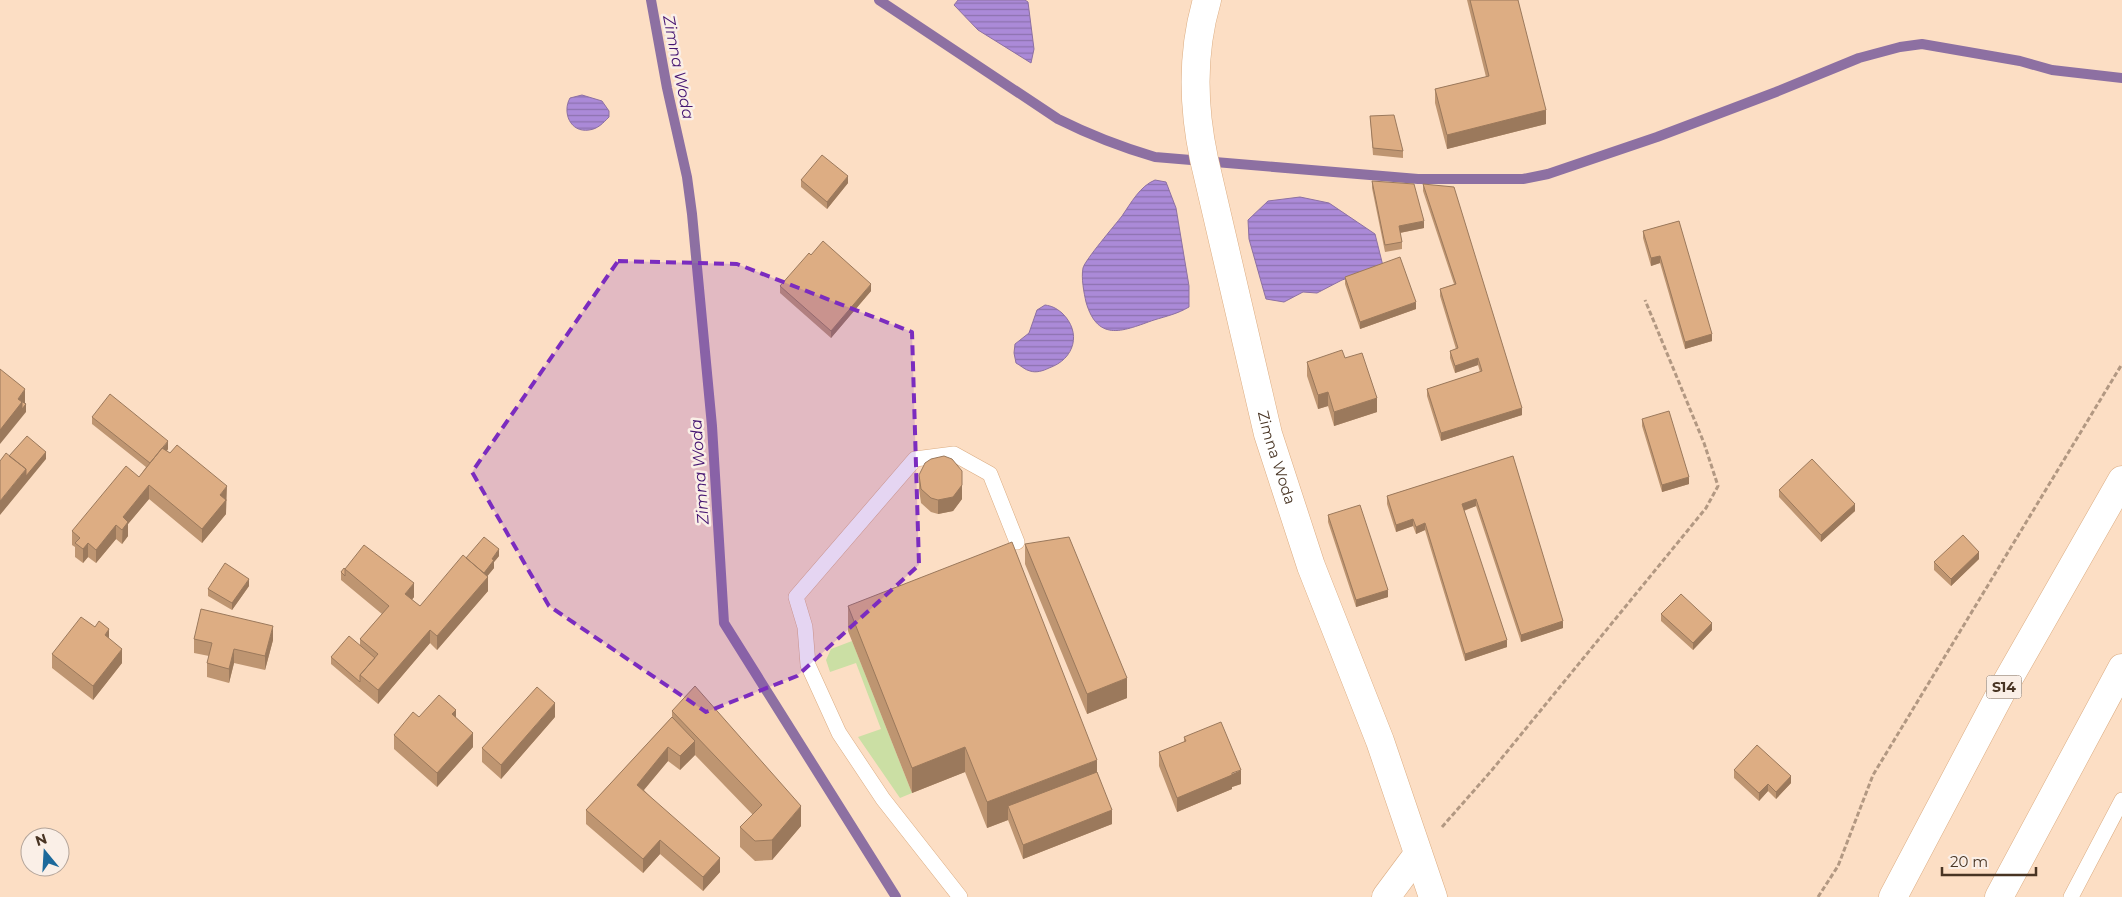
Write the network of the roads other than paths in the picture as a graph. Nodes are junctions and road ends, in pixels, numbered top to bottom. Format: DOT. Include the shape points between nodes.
graph roads {
  1 [pos="1207,0"];
  2 [pos="2122,480"];
  3 [pos="1017,542"];
  4 [pos="2122,668"];
  5 [pos="2122,800"];
  6 [pos="1418,854"];
  7 [pos="960,897"];
  8 [pos="1386,897"];
  9 [pos="1433,897"];
  10 [pos="1893,897"];
  11 [pos="1999,897"];
  12 [pos="2071,897"];
  1 -- 6 [label="main road, Zimna Woda" via="1198,50 1197,120 1257,390 1311,566 1380,741"];
  2 -- 10 [label="main road, S14" via="2005,685"];
  3 -- 7 [label="lane" via="990,474 954,454 915,459 796,597 805,627 808,665 839,733 883,799"];
  4 -- 11 [label="main road"];
  5 -- 12 [label="lane"];
  6 -- 8 [label="main road"];
  6 -- 9 [label="main road, Zimna Woda"];
}
